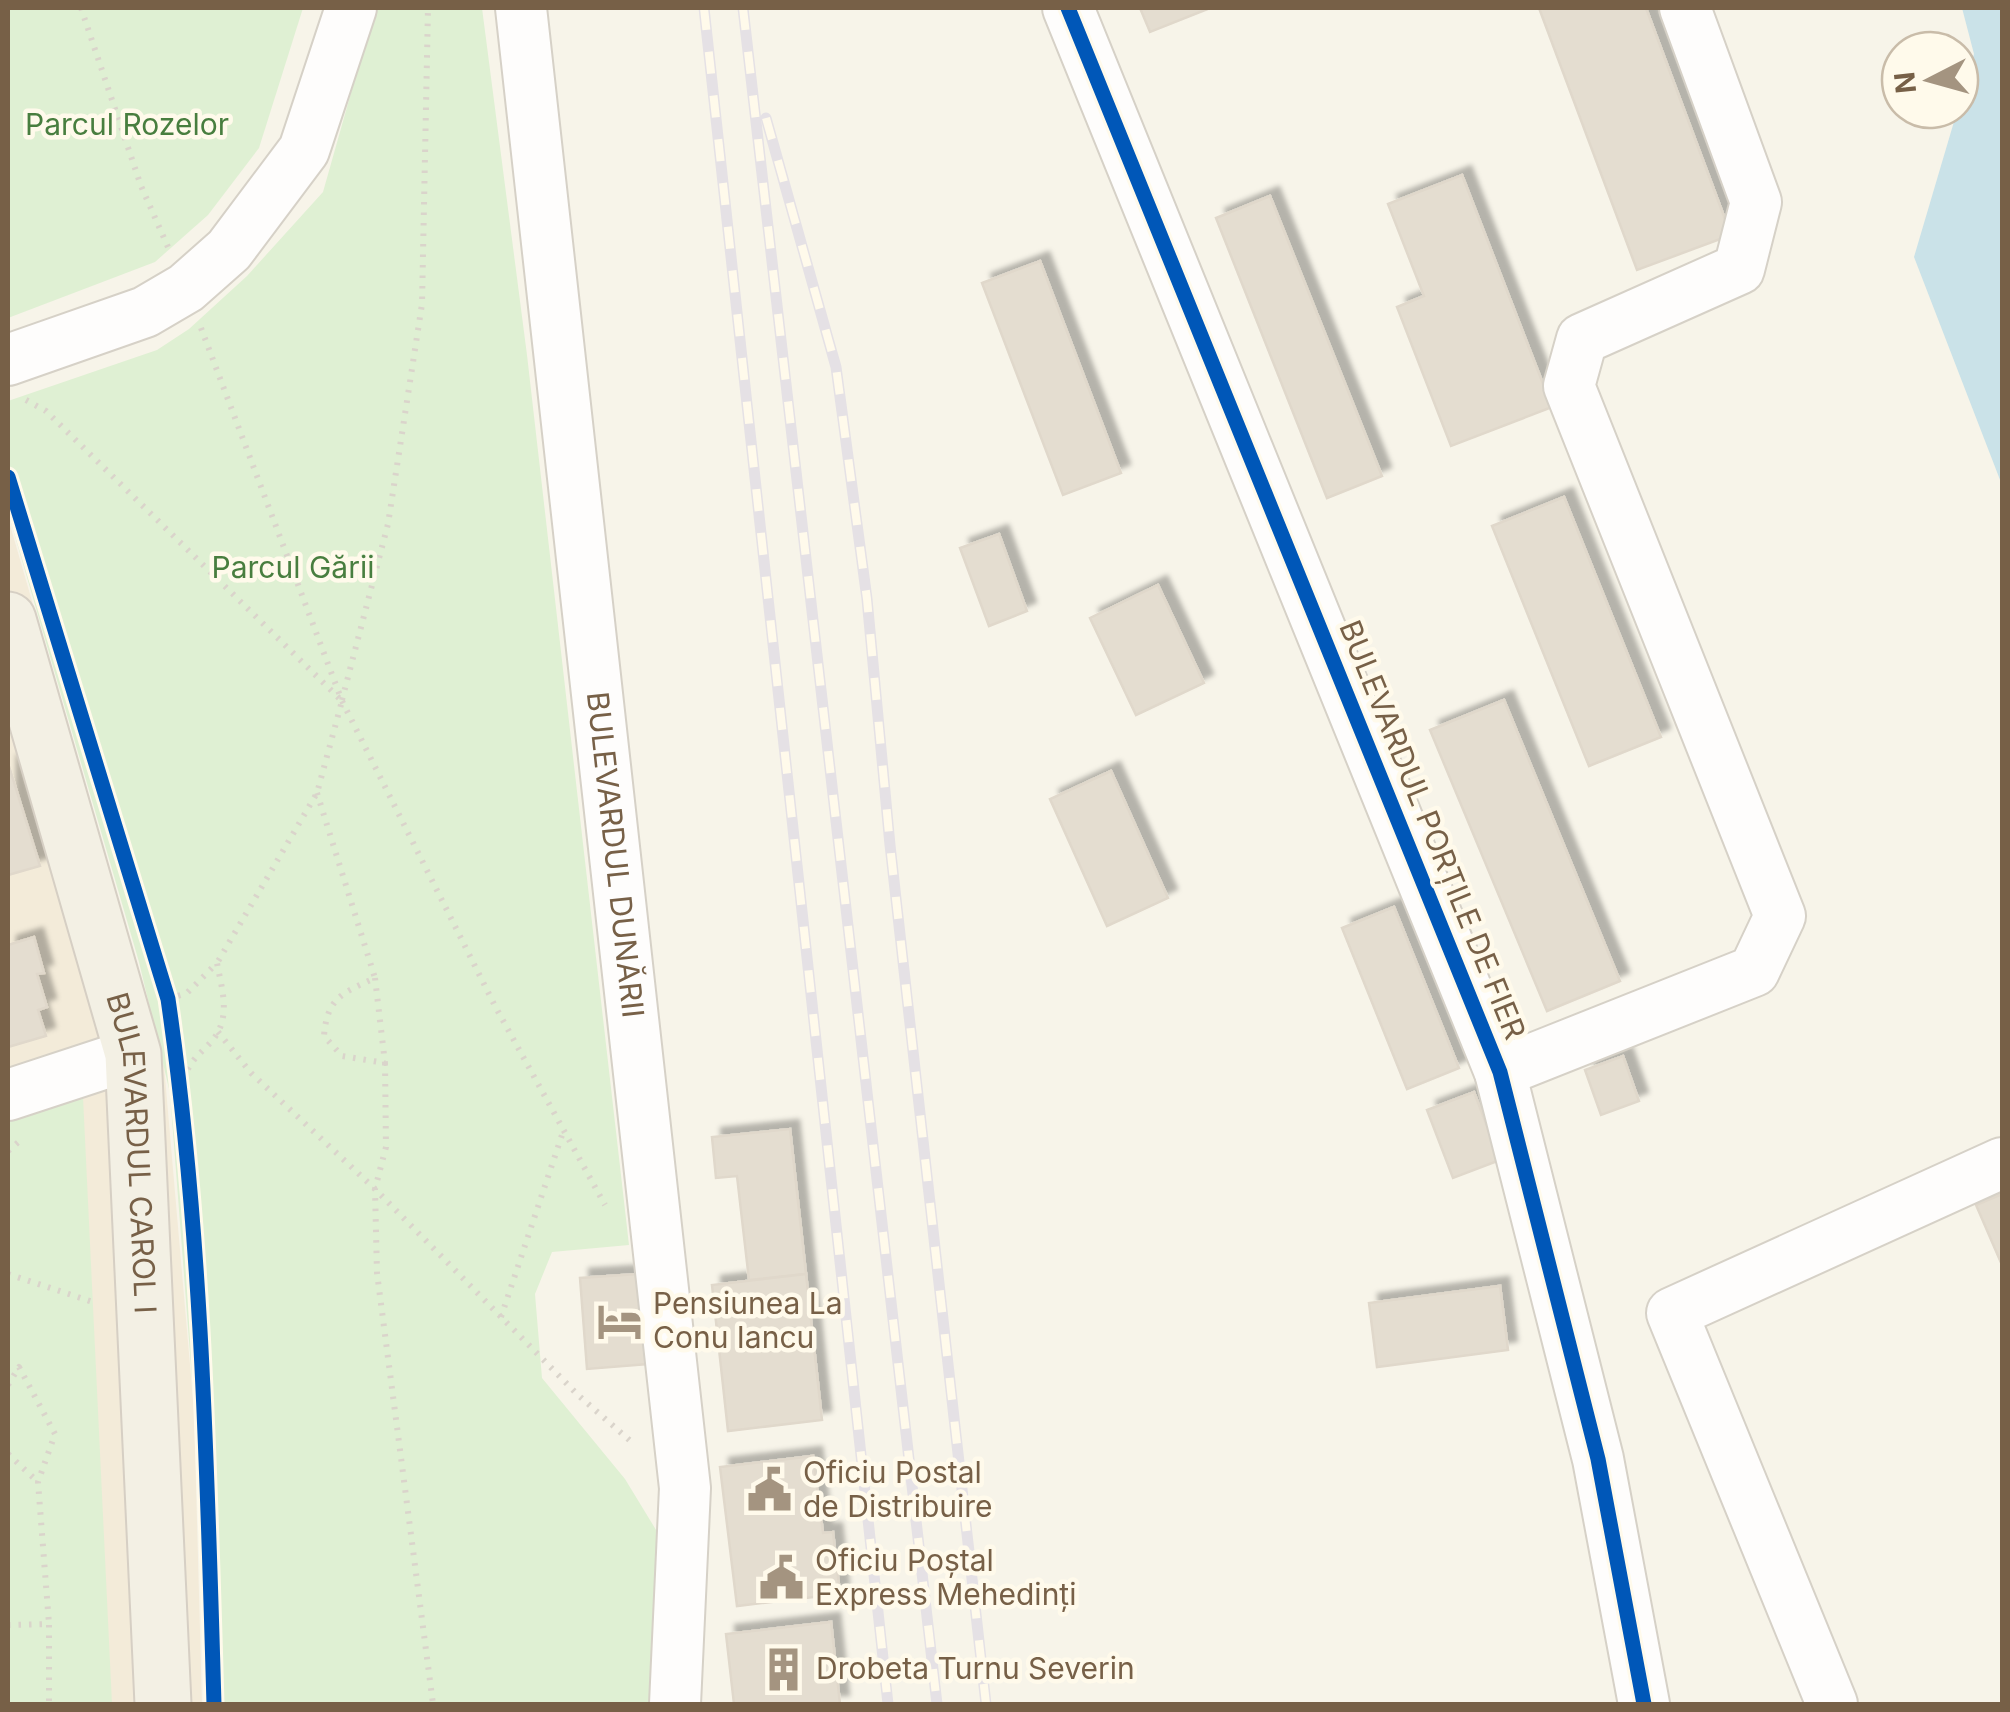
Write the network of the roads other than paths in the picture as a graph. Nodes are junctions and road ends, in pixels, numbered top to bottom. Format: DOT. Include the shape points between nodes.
graph roads {
  1 [pos="351,8"];
  2 [pos="521,8"];
  3 [pos="1068,8"];
  4 [pos="1685,8"];
  5 [pos="14,378"];
  6 [pos="8,620"];
  7 [pos="133,1054"];
  8 [pos="1500,1072"];
  9 [pos="8,1095"];
  10 [pos="2002,1163"];
  11 [pos="163,1704"];
  12 [pos="675,1704"];
  13 [pos="1644,1704"];
  14 [pos="1832,1704"];
  1 -- 5 [label="street" via="304,150 229,250 186,288"];
  2 -- 12 [label="street, BULEVARDUL DUNĂRII" via="683,1468"];
  3 -- 8 [label="street, BULEVARDUL PORȚILE DE FIER"];
  4 -- 8 [label="street" via="1756,202 1739,269 1582,339 1569,386 1780,916 1754,971"];
  6 -- 7 [label="main road, BULEVARDUL CAROL I"];
  7 -- 9 [label="street"];
  7 -- 11 [label="main road, BULEVARDUL CAROL I"];
  8 -- 13 [label="street, BULEVARDUL PORȚILE DE FIER" via="1598,1459"];
  10 -- 14 [label="street" via="1672,1313"];
}
